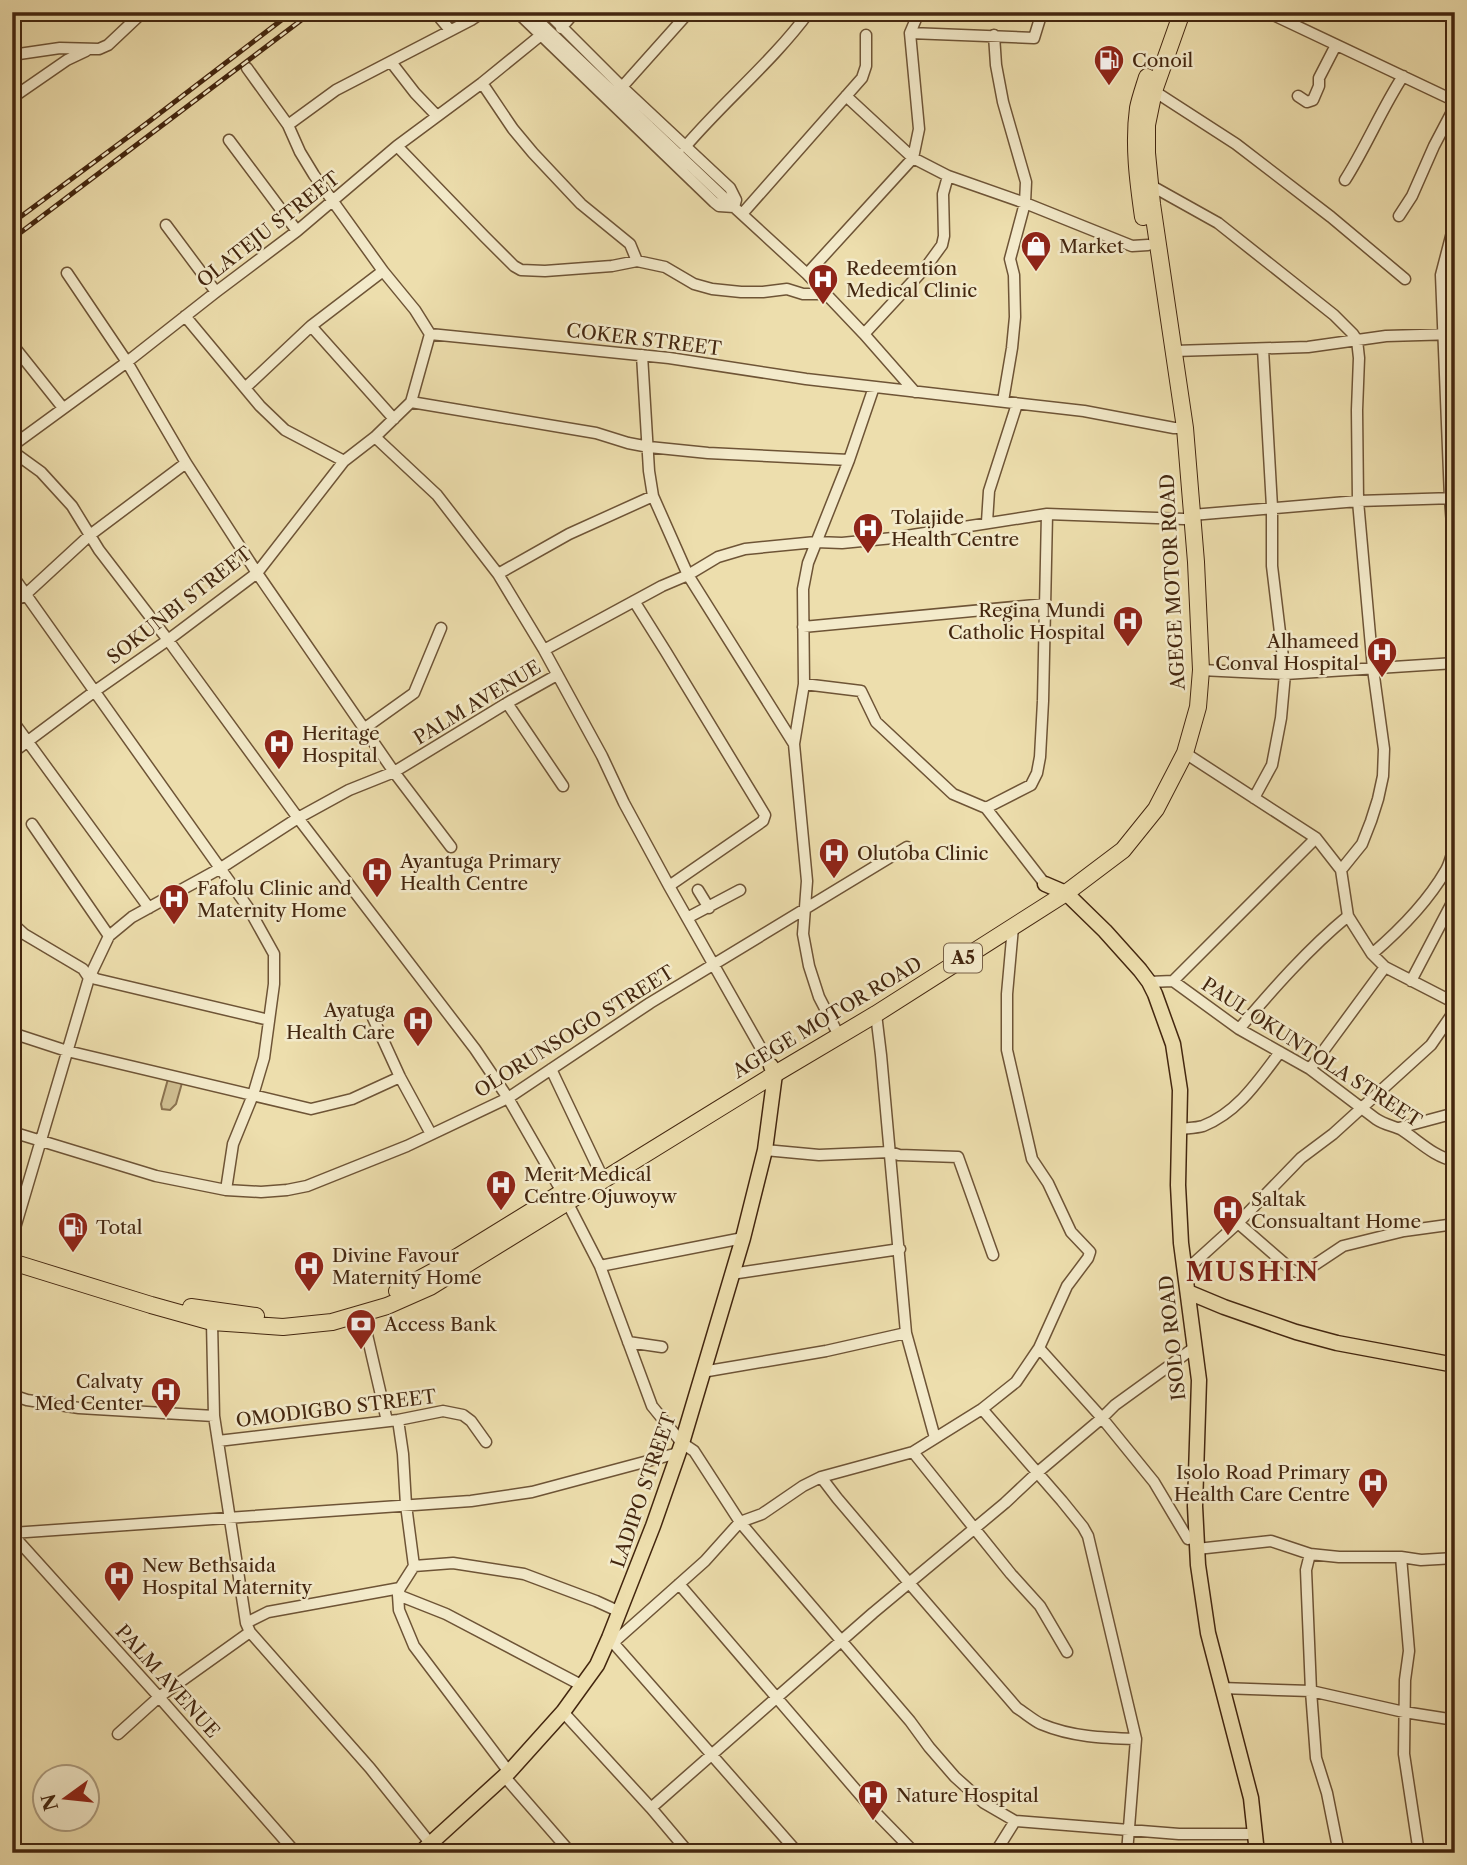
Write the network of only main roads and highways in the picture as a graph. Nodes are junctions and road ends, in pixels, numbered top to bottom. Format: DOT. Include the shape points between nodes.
graph roads {
  1 [pos="1171,12"];
  2 [pos="1182,12"];
  3 [pos="1179,428"];
  4 [pos="1188,517"];
  5 [pos="1055,892"];
  6 [pos="773,1070"];
  7 [pos="565,1197"];
  8 [pos="12,1251"];
  9 [pos="12,1262"];
  10 [pos="1188,1292"];
  11 [pos="1455,1364"];
  12 [pos="1192,1544"];
  13 [pos="1229,1732"];
  14 [pos="430,1850"];
  15 [pos="1248,1853"];
  16 [pos="1257,1853"];
  1 -- 3 [label="highway, AGEGE MOTOR ROAD / A5" via="1138,108 1136,139 1147,245"];
  2 -- 3 [label="highway, AGEGE MOTOR ROAD / A5" via="1147,125"];
  3 -- 4 [label="highway, AGEGE MOTOR ROAD / A5"];
  4 -- 5 [label="highway, AGEGE MOTOR ROAD / A5" via="1194,668 1179,743 1161,785 1137,822 1115,846"];
  4 -- 5 [label="highway, AGEGE MOTOR ROAD / A5" via="1196,562 1201,670 1198,707 1185,753 1156,809 1123,850"];
  5 -- 6 [label="highway, AGEGE MOTOR ROAD / A5"];
  5 -- 6 [label="highway, AGEGE MOTOR ROAD / A5" via="1013,927 876,1014"];
  5 -- 10 [label="main road, ISOLO ROAD" via="1128,955 1149,982 1165,1017 1180,1082 1178,1198"];
  5 -- 12 [label="main road, ISOLO ROAD" via="1096,930 1145,987 1163,1029 1170,1062 1174,1244 1194,1389 1189,1453"];
  6 -- 7 [label="highway, AGEGE MOTOR ROAD / A5"];
  6 -- 7 [label="highway, AGEGE MOTOR ROAD / A5" via="599,1170"];
  6 -- 14 [label="main road, LADIPO STREET" via="765,1150 743,1238 680,1448 611,1640 563,1712"];
  7 -- 8 [label="highway, AGEGE MOTOR ROAD / A5" via="392,1294 299,1317 195,1308"];
  7 -- 9 [label="highway, AGEGE MOTOR ROAD / A5" via="430,1287 332,1322 283,1327 212,1322"];
  10 -- 11 [label="main road" via="1296,1332"];
  10 -- 12 [label="main road, ISOLO ROAD" via="1199,1380"];
  12 -- 13 [label="main road, ISOLO ROAD"];
  12 -- 13 [label="main road, ISOLO ROAD" via="1199,1628"];
  13 -- 15 [label="main road, ISOLO ROAD" via="1246,1812"];
  13 -- 16 [label="main road, ISOLO ROAD" via="1251,1798"];
}
